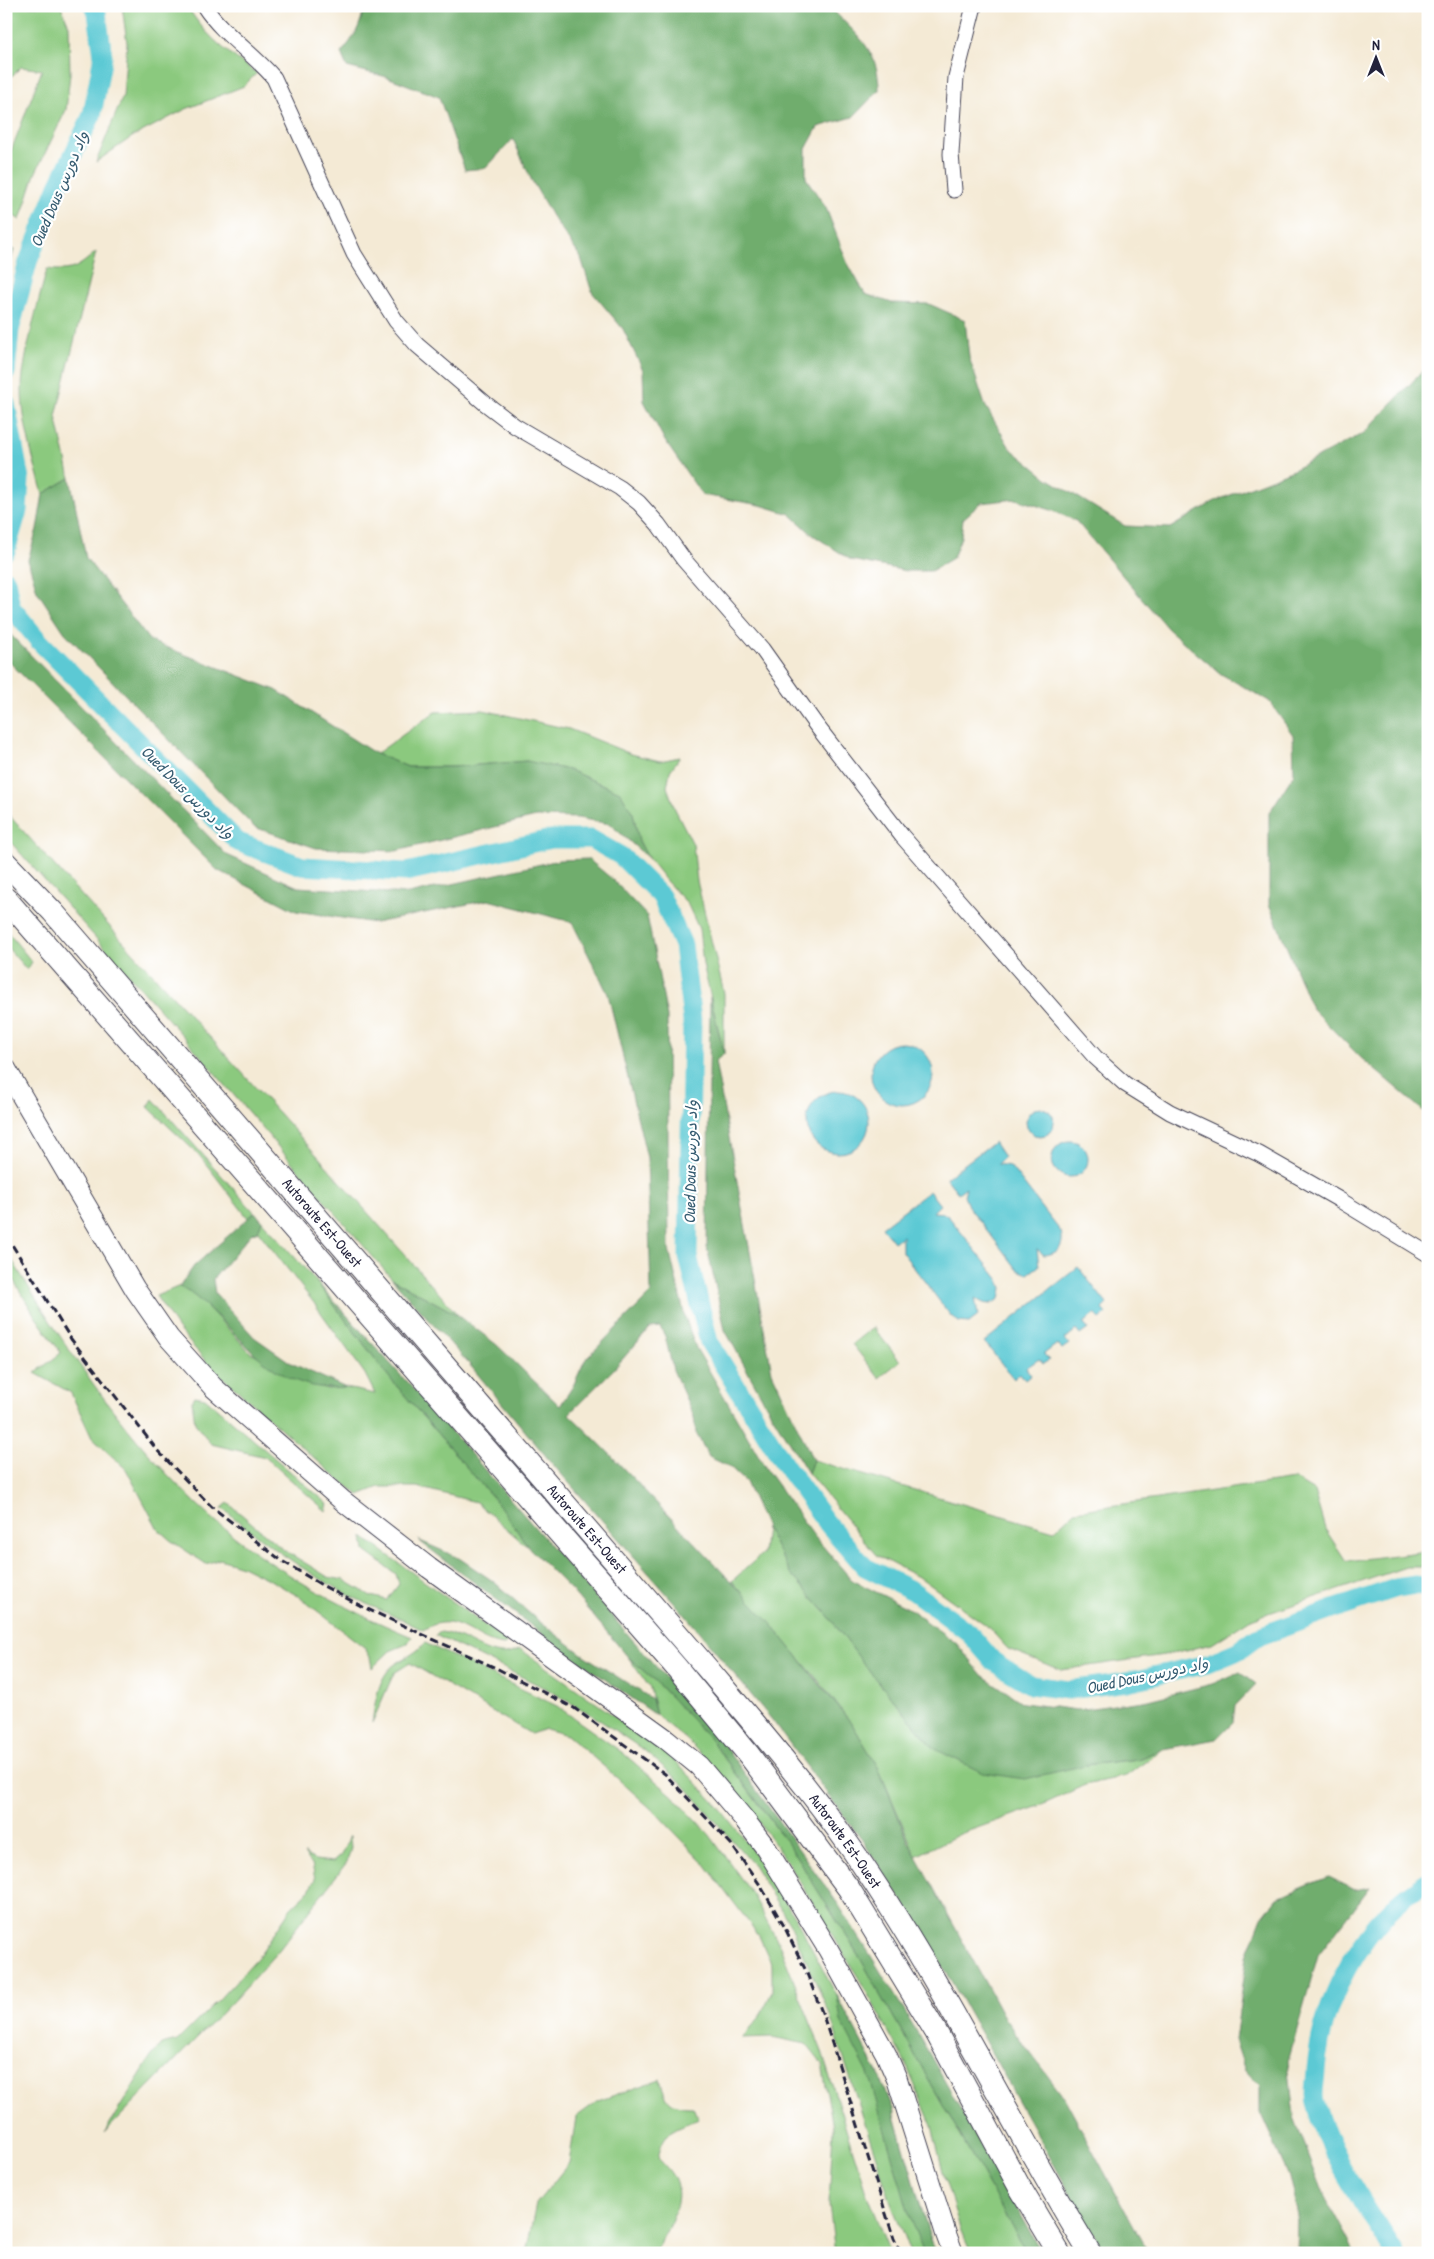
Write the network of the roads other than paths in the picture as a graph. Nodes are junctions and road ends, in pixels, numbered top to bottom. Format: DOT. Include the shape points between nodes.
graph roads {
  1 [pos="204,6"];
  2 [pos="974,6"];
  3 [pos="954,190"];
  4 [pos="6,863"];
  5 [pos="6,899"];
  6 [pos="6,1070"];
  7 [pos="1428,1254"];
  8 [pos="953,2253"];
  9 [pos="1059,2253"];
  10 [pos="1090,2253"];
  1 -- 7 [label="street" via="219,27 274,78 354,254 396,321 417,345 486,404 516,426 620,488 658,524 684,560 762,649 902,836 1095,1057 1125,1084 1170,1112 1259,1154"];
  2 -- 3 [label="street" via="956,77 951,154"];
  4 -- 10 [label="highway, Autoroute Est-Ouest" via="53,912 787,1763 851,1848 898,1920"];
  5 -- 9 [label="highway, Autoroute Est-Ouest" via="670,1660 749,1755 849,1890 936,2032"];
  6 -- 8 [label="main road" via="135,1289 169,1338 213,1387 343,1501 429,1568 666,1739 698,1766 744,1820 797,1897 886,2054 907,2105"];
}
